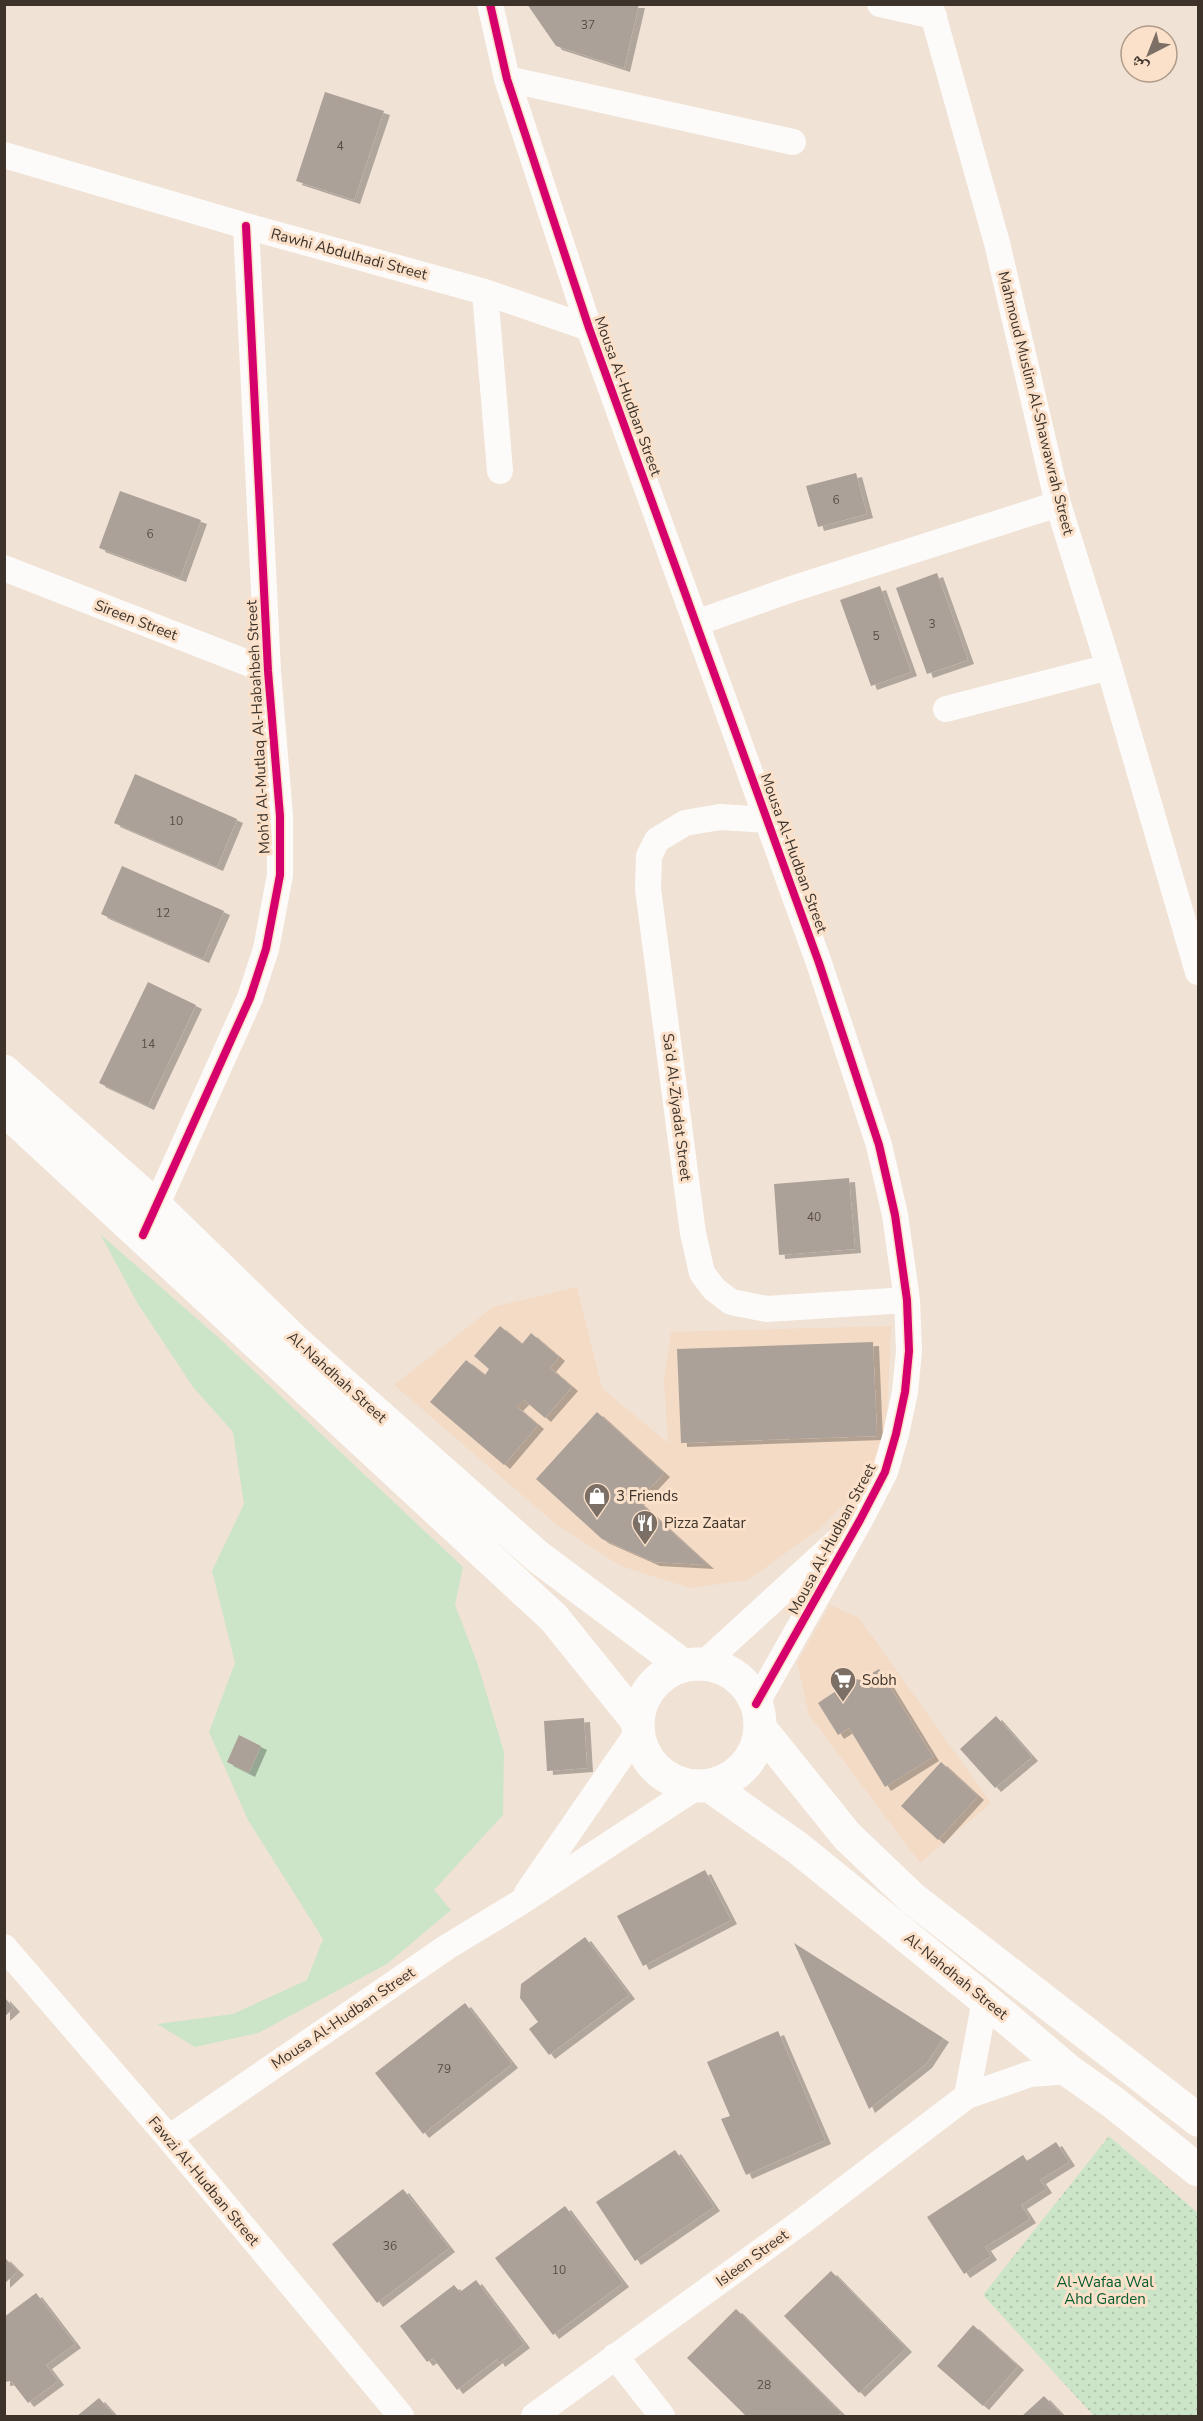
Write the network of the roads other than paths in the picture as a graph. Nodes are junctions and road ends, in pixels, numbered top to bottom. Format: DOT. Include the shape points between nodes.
graph roads {
  1 [pos="490,4"];
  2 [pos="880,4"];
  3 [pos="932,10"];
  4 [pos="507,79"];
  5 [pos="793,142"];
  6 [pos="4,155"];
  7 [pos="246,226"];
  8 [pos="485,292"];
  9 [pos="589,328"];
  10 [pos="500,471"];
  11 [pos="1058,504"];
  12 [pos="4,568"];
  13 [pos="696,623"];
  14 [pos="1109,667"];
  15 [pos="268,672"];
  16 [pos="946,709"];
  17 [pos="768,820"];
  18 [pos="1189,902"];
  19 [pos="1198,972"];
  20 [pos="4,1071"];
  21 [pos="4,1108"];
  22 [pos="156,1206"];
  23 [pos="143,1235"];
  24 [pos="907,1300"];
  25 [pos="860,1520"];
  26 [pos="694,1665"];
  27 [pos="758,1716"];
  28 [pos="638,1727"];
  29 [pos="704,1786"];
  30 [pos="521,1902"];
  31 [pos="4,1947"];
  32 [pos="985,2000"];
  33 [pos="1069,2070"];
  34 [pos="966,2096"];
  35 [pos="1198,2120"];
  36 [pos="169,2138"];
  37 [pos="1198,2170"];
  38 [pos="615,2356"];
  39 [pos="401,2416"];
  40 [pos="534,2416"];
  41 [pos="662,2416"];
  1 -- 4 [label="street, Mousa Al-Hudban Street"];
  2 -- 3 [label="street"];
  3 -- 11 [label="street, Mahmoud Muslim Al-Shawawrah Street" via="997,243"];
  4 -- 5 [label="street"];
  4 -- 9 [label="street, Mousa Al-Hudban Street"];
  6 -- 7 [label="street, Rawhi Abdulhadi Street"];
  7 -- 8 [label="street, Rawhi Abdulhadi Street"];
  7 -- 15 [label="street, Moh’d Al-Mutlaq Al-Habahbeh Street"];
  8 -- 9 [label="street, Rawhi Abdulhadi Street"];
  8 -- 10 [label="street"];
  9 -- 13 [label="street, Mousa Al-Hudban Street"];
  11 -- 13 [label="street"];
  11 -- 14 [label="street, Mahmoud Muslim Al-Shawawrah Street"];
  12 -- 15 [label="street, Sireen Street"];
  13 -- 17 [label="street, Mousa Al-Hudban Street"];
  14 -- 16 [label="street"];
  14 -- 18 [label="street, Mahmoud Muslim Al-Shawawrah Street"];
  15 -- 22 [label="street, Moh’d Al-Mutlaq Al-Habahbeh Street" via="280,816 280,874 274,915 250,998"];
  17 -- 24 [label="street, Mousa Al-Hudban Street" via="879,1145 895,1215"];
  17 -- 24 [label="street, Sa’d Al-Ziyadat Street" via="720,817 685,823 657,840 649,856 648,889 693,1233 702,1273 731,1302 767,1309"];
  18 -- 19 [label="street, Mahmoud Muslim Al-Shawawrah Street"];
  20 -- 22 [label="street, Al-Nahdhah Street"];
  21 -- 23 [label="street, Al-Nahdhah Street"];
  22 -- 23 [label="street, Moh’d Al-Mutlaq Al-Habahbeh Street"];
  22 -- 26 [label="street, Al-Nahdhah Street" via="297,1343 537,1556"];
  23 -- 28 [label="street, Al-Nahdhah Street" via="554,1618"];
  24 -- 25 [label="street, Mousa Al-Hudban Street" via="909,1351 905,1392 885,1472"];
  25 -- 26 [label="street, Mousa Al-Hudban Street"];
  25 -- 27 [label="street, Mousa Al-Hudban Street"];
  26 -- 27 [label="street" via="720,1668 735,1676 748,1689"];
  26 -- 28 [label="street" via="666,1673 652,1686 642,1702"];
  27 -- 29 [label="street" via="757,1745 750,1760 725,1780"];
  27 -- 35 [label="street" via="848,1836 912,1898"];
  28 -- 29 [label="street" via="643,1749 665,1776 681,1784"];
  28 -- 30 [label="street, Mousa Al-Hudban Street"];
  29 -- 30 [label="street, Mousa Al-Hudban Street"];
  29 -- 32 [label="street, Al-Nahdhah Street" via="798,1848"];
  30 -- 36 [label="street, Mousa Al-Hudban Street" via="447,1947"];
  31 -- 36 [label="street, Fawzi Al-Hudban Street"];
  32 -- 33 [label="street, Al-Nahdhah Street"];
  32 -- 34 [label="street"];
  33 -- 34 [label="street, Isleen Street" via="1030,2074"];
  33 -- 37 [label="street, Al-Nahdhah Street"];
  34 -- 38 [label="street, Isleen Street" via="804,2220"];
  36 -- 39 [label="street, Fawzi Al-Hudban Street"];
  38 -- 40 [label="street, Isleen Street"];
  38 -- 41 [label="street"];
}
